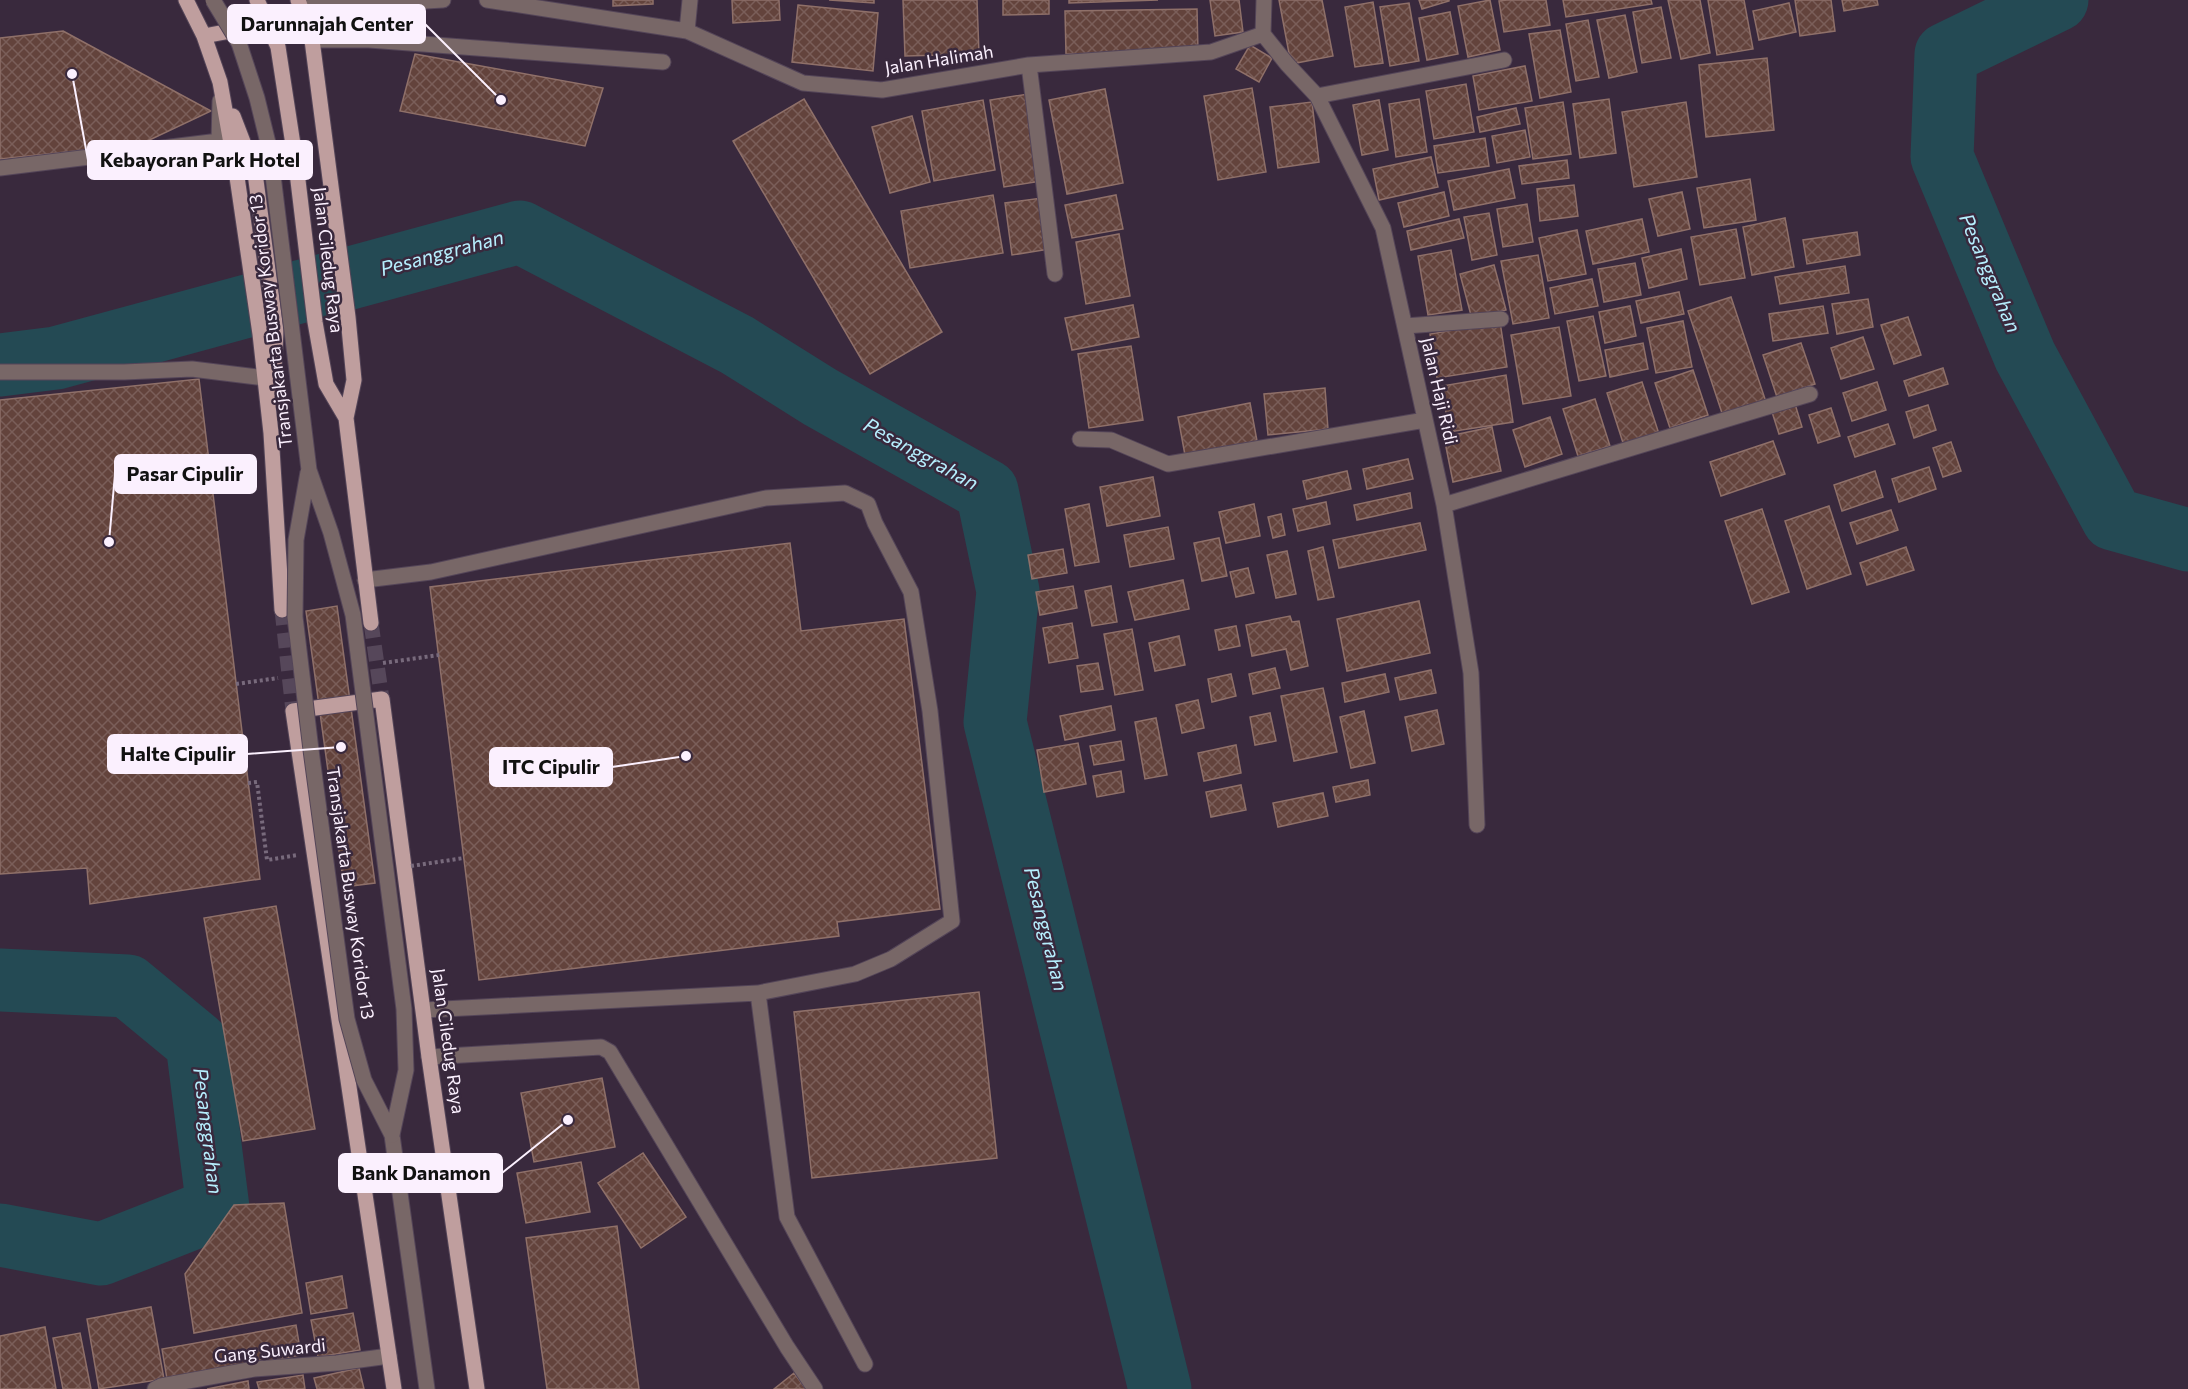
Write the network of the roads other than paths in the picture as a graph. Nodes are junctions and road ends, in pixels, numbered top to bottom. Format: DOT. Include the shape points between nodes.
graph roads {
  1 [pos="186,0"];
  2 [pos="213,0"];
  3 [pos="257,0"];
  4 [pos="443,0"];
  5 [pos="487,0"];
  6 [pos="690,0"];
  7 [pos="1264,0"];
  8 [pos="300,4"];
  9 [pos="267,24"];
  10 [pos="307,24"];
  11 [pos="687,31"];
  12 [pos="1263,34"];
  13 [pos="204,36"];
  14 [pos="312,40"];
  15 [pos="1504,60"];
  16 [pos="663,62"];
  17 [pos="1029,65"];
  18 [pos="220,82"];
  19 [pos="1317,96"];
  20 [pos="0,168"];
  21 [pos="1055,274"];
  22 [pos="1501,319"];
  23 [pos="1405,326"];
  24 [pos="0,372"];
  25 [pos="264,378"];
  26 [pos="1810,394"];
  27 [pos="346,418"];
  28 [pos="1425,420"];
  29 [pos="271,433"];
  30 [pos="1080,439"];
  31 [pos="309,470"];
  32 [pos="1444,505"];
  33 [pos="366,580"];
  34 [pos="282,610"];
  35 [pos="371,622"];
  36 [pos="1477,825"];
  37 [pos="758,993"];
  38 [pos="424,1010"];
  39 [pos="429,1057"];
  40 [pos="392,1135"];
  41 [pos="390,1356"];
  42 [pos="865,1364"];
  43 [pos="155,1389"];
  44 [pos="394,1389"];
  45 [pos="427,1389"];
  46 [pos="477,1389"];
  47 [pos="815,1389"];
  1 -- 13 [label="main road"];
  2 -- 31 [label="street, Transjakarta Busway Koridor 13, bridge" via="239,43 270,151"];
  3 -- 9 [label="main road, Jalan Ciledug Raya"];
  4 -- 8 [label="street"];
  5 -- 11 [label="street, Jalan Halimah"];
  6 -- 11 [label="street"];
  7 -- 12 [label="street"];
  8 -- 10 [label="main road, Jalan Ciledug Raya"];
  9 -- 10 [label="main road"];
  9 -- 13 [label="main road"];
  9 -- 27 [label="main road, Jalan Ciledug Raya" via="278,47 326,384"];
  10 -- 14 [label="main road, Jalan Ciledug Raya"];
  11 -- 17 [label="street, Jalan Halimah" via="803,83 882,90"];
  12 -- 17 [label="street, Jalan Halimah" via="1211,52"];
  12 -- 19 [label="street, Jalan Haji Ridi"];
  13 -- 18 [label="main road"];
  14 -- 16 [label="street" via="369,40"];
  14 -- 27 [label="main road, Jalan Ciledug Raya" via="354,380"];
  15 -- 19 [label="street"];
  17 -- 21 [label="street"];
  18 -- 20 [label="street" via="219,141"];
  18 -- 25 [label="main road"];
  18 -- 29 [label="main road" via="255,173 276,330"];
  19 -- 23 [label="street, Jalan Haji Ridi" via="1383,228"];
  22 -- 23 [label="street"];
  23 -- 28 [label="street, Jalan Haji Ridi"];
  24 -- 25 [label="street" via="192,369"];
  25 -- 29 [label="main road"];
  26 -- 32 [label="street"];
  27 -- 33 [label="main road, Jalan Ciledug Raya"];
  28 -- 30 [label="street" via="1168,464 1111,440"];
  28 -- 32 [label="street, Jalan Haji Ridi"];
  29 -- 34 [label="main road"];
  31 -- 40 [label="street, Transjakarta Busway Koridor 13, bridge" via="353,615 380,813 404,1009 405,1070"];
  31 -- 40 [label="street, Transjakarta Busway Koridor 13, bridge" via="296,540 296,617 310,750 347,1019 364,1080"];
  32 -- 36 [label="street, Jalan Haji Ridi" via="1471,674"];
  33 -- 35 [label="main road, Jalan Ciledug Raya"];
  33 -- 37 [label="street" via="431,572 765,498 845,493 868,504 911,592 930,711 952,921 891,959 855,974"];
  37 -- 38 [label="street"];
  37 -- 42 [label="street" via="787,1217"];
  38 -- 39 [label="main road, Jalan Ciledug Raya"];
  38 -- 41 [label="main road, Jalan Ciledug Raya" via="382,699 293,711"];
  39 -- 46 [label="main road, Jalan Ciledug Raya"];
  39 -- 47 [label="street" via="601,1047 610,1052"];
  40 -- 45 [label="street, Transjakarta Busway Koridor 13"];
  41 -- 43 [label="street, Gang Suwardi" via="254,1370"];
  41 -- 44 [label="main road"];
}
